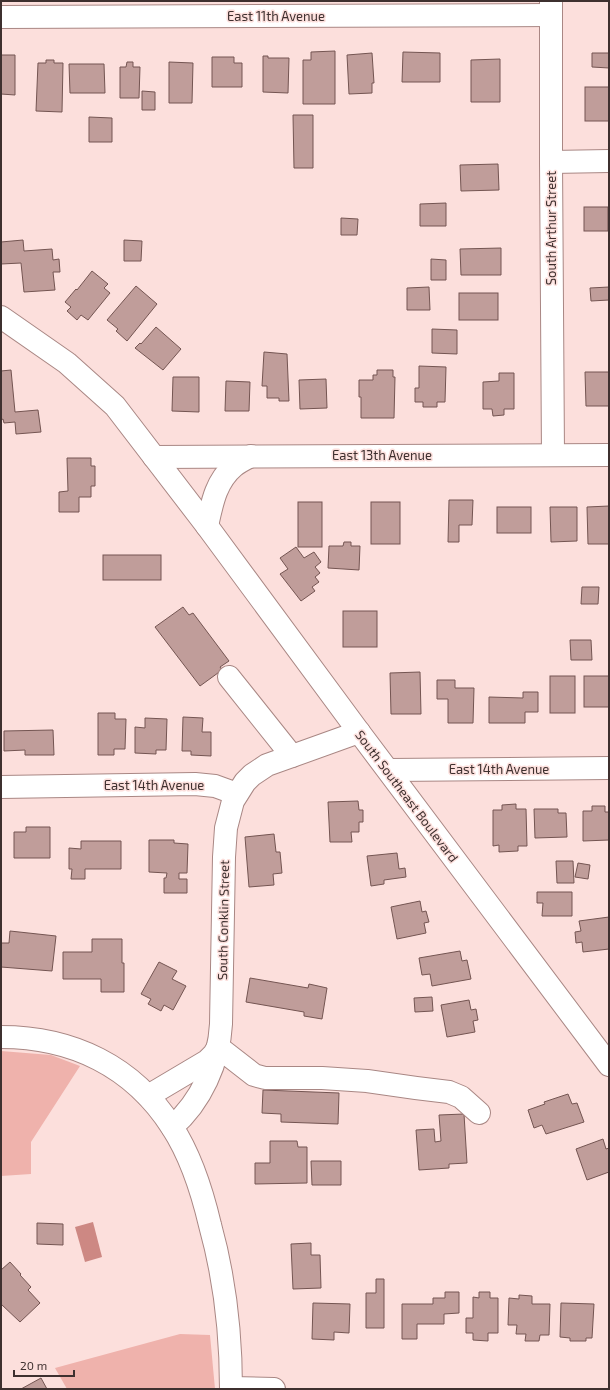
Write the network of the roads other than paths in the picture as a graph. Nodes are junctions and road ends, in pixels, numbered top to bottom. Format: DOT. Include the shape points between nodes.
graph roads {
  1 [pos="551,8"];
  2 [pos="1,17"];
  3 [pos="609,161"];
  4 [pos="551,162"];
  5 [pos="1,317"];
  6 [pos="553,454"];
  7 [pos="609,455"];
  8 [pos="251,456"];
  9 [pos="154,457"];
  10 [pos="207,526"];
  11 [pos="229,677"];
  12 [pos="359,732"];
  13 [pos="292,756"];
  14 [pos="609,768"];
  15 [pos="389,770"];
  16 [pos="1,787"];
  17 [pos="236,794"];
  18 [pos="1,1036"];
  19 [pos="218,1048"];
  20 [pos="609,1065"];
  21 [pos="148,1096"];
  22 [pos="479,1113"];
  23 [pos="172,1127"];
  24 [pos="231,1389"];
  25 [pos="274,1389"];
  1 -- 2 [label="street, East 11th Avenue"];
  1 -- 4 [label="street, South Arthur Street"];
  3 -- 4 [label="street"];
  4 -- 6 [label="street, South Arthur Street"];
  5 -- 9 [label="street, South Southeast Boulevard" via="67,363 116,406"];
  6 -- 7 [label="street, East 13th Avenue"];
  6 -- 8 [label="street, East 13th Avenue"];
  8 -- 9 [label="street, East 13th Avenue"];
  8 -- 10 [label="street" via="234,465 222,479 213,498"];
  9 -- 10 [label="street, South Southeast Boulevard"];
  10 -- 12 [label="street, South Southeast Boulevard"];
  11 -- 13 [label="street"];
  12 -- 13 [label="street"];
  12 -- 15 [label="street, South Southeast Boulevard"];
  13 -- 17 [label="street" via="259,770"];
  14 -- 15 [label="street, East 14th Avenue"];
  15 -- 20 [label="street, South Southeast Boulevard"];
  16 -- 17 [label="street, East 14th Avenue" via="195,784 216,786"];
  17 -- 19 [label="street, South Conklin Street" via="228,818 225,842 221,1024"];
  18 -- 21 [label="street" via="49,1041 81,1050 111,1066"];
  19 -- 21 [label="street" via="207,1061"];
  19 -- 22 [label="street" via="260,1077 367,1081 449,1092 461,1097"];
  19 -- 23 [label="street, South Conklin Street" via="204,1086 186,1115"];
  21 -- 23 [label="street"];
  23 -- 24 [label="street" via="197,1179 216,1248 228,1317"];
  24 -- 25 [label="street"];
}
